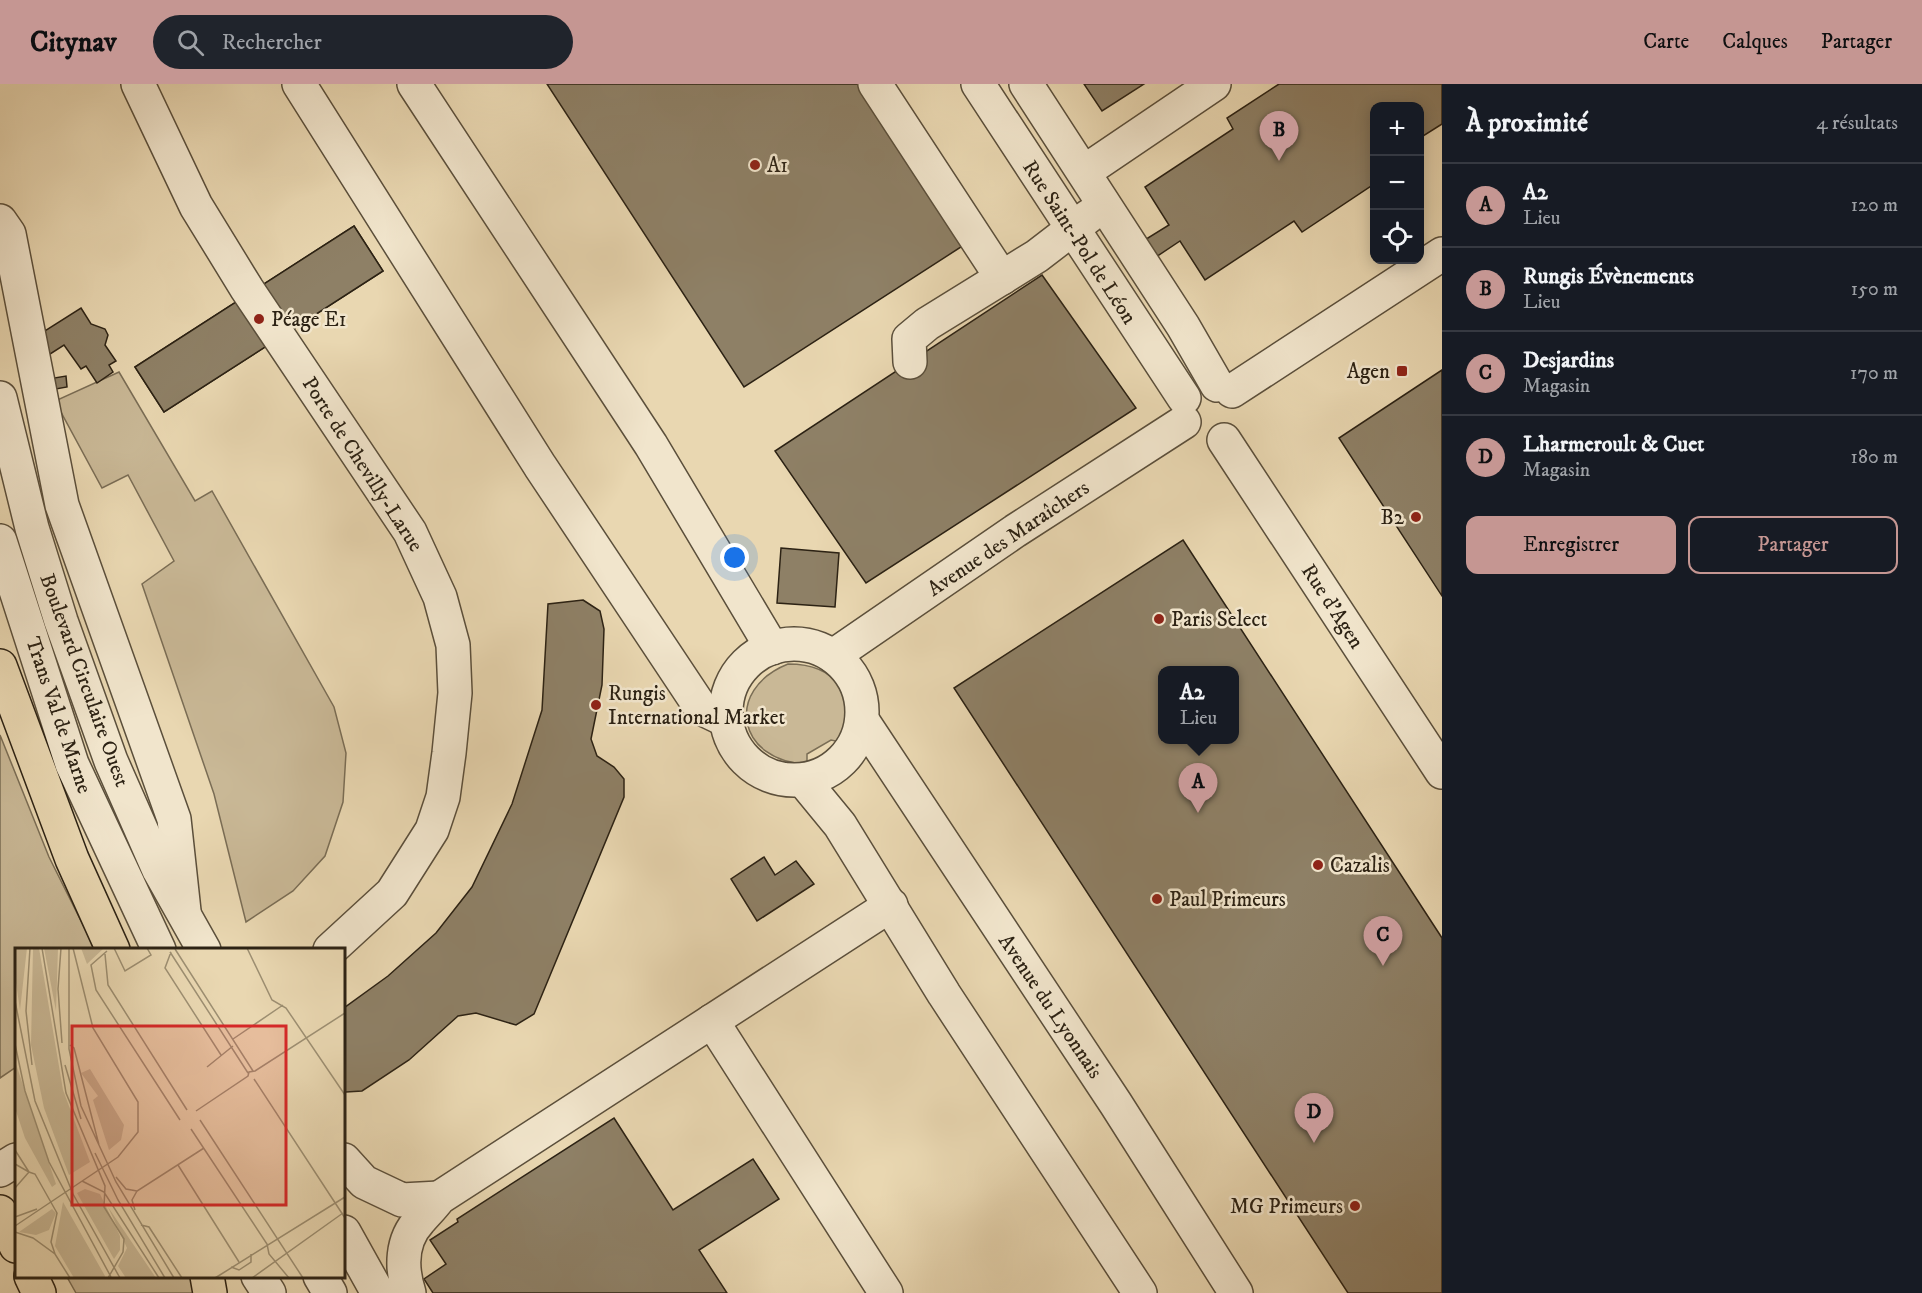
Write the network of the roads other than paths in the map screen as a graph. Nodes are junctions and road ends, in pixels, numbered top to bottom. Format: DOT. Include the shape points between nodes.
graph roads {
  1 [pos="138,84"];
  2 [pos="299,84"];
  3 [pos="414,84"];
  4 [pos="875,84"];
  5 [pos="978,84"];
  6 [pos="1026,84"];
  7 [pos="1214,84"];
  8 [pos="1084,172"];
  9 [pos="1105,205"];
  10 [pos="0,221"];
  11 [pos="1072,228"];
  12 [pos="1442,254"];
  13 [pos="1002,278"];
  14 [pos="910,362"];
  15 [pos="1225,388"];
  16 [pos="0,398"];
  17 [pos="1184,410"];
  18 [pos="1224,440"];
  19 [pos="0,542"];
  20 [pos="772,648"];
  21 [pos="833,656"];
  22 [pos="0,666"];
  23 [pos="726,720"];
  24 [pos="862,720"];
  25 [pos="1442,772"];
  26 [pos="803,780"];
  27 [pos="891,905"];
  28 [pos="184,911"];
  29 [pos="112,948"];
  30 [pos="158,948"];
  31 [pos="203,948"];
  32 [pos="332,948"];
  33 [pos="712,1021"];
  34 [pos="15,1161"];
  35 [pos="345,1161"];
  36 [pos="0,1170"];
  37 [pos="439,1198"];
  38 [pos="0,1212"];
  39 [pos="345,1234"];
  40 [pos="15,1244"];
  41 [pos="32,1278"];
  42 [pos="207,1278"];
  43 [pos="259,1278"];
  44 [pos="321,1278"];
  45 [pos="39,1293"];
  46 [pos="210,1293"];
  47 [pos="269,1293"];
  48 [pos="330,1293"];
  49 [pos="378,1293"];
  50 [pos="409,1293"];
  51 [pos="886,1293"];
  52 [pos="1140,1293"];
  53 [pos="1236,1293"];
  1 -- 32 [label="street, Porte de Chevilly-Larue" via="196,206 410,532 440,597 453,645 455,693 449,753 443,797 432,830 392,893"];
  2 -- 23 [label="street" via="540,466 701,708"];
  3 -- 20 [label="street" via="651,445"];
  4 -- 13 [label="street"];
  5 -- 11 [label="street, Rue Saint-Pol de Léon"];
  6 -- 8 [label="street, Rue Saint-Pol de Léon"];
  7 -- 8 [label="street"];
  8 -- 9 [label="street, Rue Saint-Pol de Léon"];
  9 -- 11 [label="street"];
  9 -- 15 [label="street, Rue Saint-Pol de Léon"];
  10 -- 28 [label="street" via="9,234 62,506 174,819"];
  11 -- 13 [label="street"];
  11 -- 17 [label="street, Rue Saint-Pol de Léon"];
  12 -- 15 [label="street"];
  13 -- 14 [label="street" via="909,339"];
  15 -- 17 [label="street" via="1201,386"];
  15 -- 18 [label="street" via="1239,402 1237,425"];
  16 -- 28 [label="street, Boulevard Circulaire Ouest" via="32,528 111,761 159,870"];
  17 -- 18 [label="street" via="1190,432 1201,441"];
  17 -- 21 [label="street, Avenue des Maraîchers"];
  18 -- 25 [label="street, Rue d'Agen"];
  19 -- 30 [label="street, Trans Val de Marne" via="72,764"];
  20 -- 21 [label="street" via="791,644 811,646"];
  20 -- 23 [label="street" via="741,668 731,684"];
  21 -- 24 [label="street" via="854,680"];
  22 -- 29 [label="highway" via="72,859"];
  23 -- 26 [label="street" via="739,754 752,766 768,776"];
  24 -- 26 [label="street" via="849,753 828,771"];
  24 -- 53 [label="street, Avenue du Lyonnais"];
  26 -- 27 [label="street" via="840,825"];
  27 -- 33 [label="street"];
  27 -- 52 [label="street" via="944,994"];
  28 -- 31 [label="street, Boulevard Circulaire Ouest"];
  33 -- 37 [label="street"];
  33 -- 51 [label="street"];
  34 -- 36 [label="street"];
  35 -- 37 [label="street" via="364,1182 402,1200"];
  37 -- 50 [label="street" via="406,1243"];
  38 -- 40 [label="highway"];
  39 -- 49 [label="street"];
  41 -- 45 [label="highway"];
  42 -- 46 [label="highway"];
  43 -- 47 [label="street"];
  44 -- 48 [label="street"];
}
